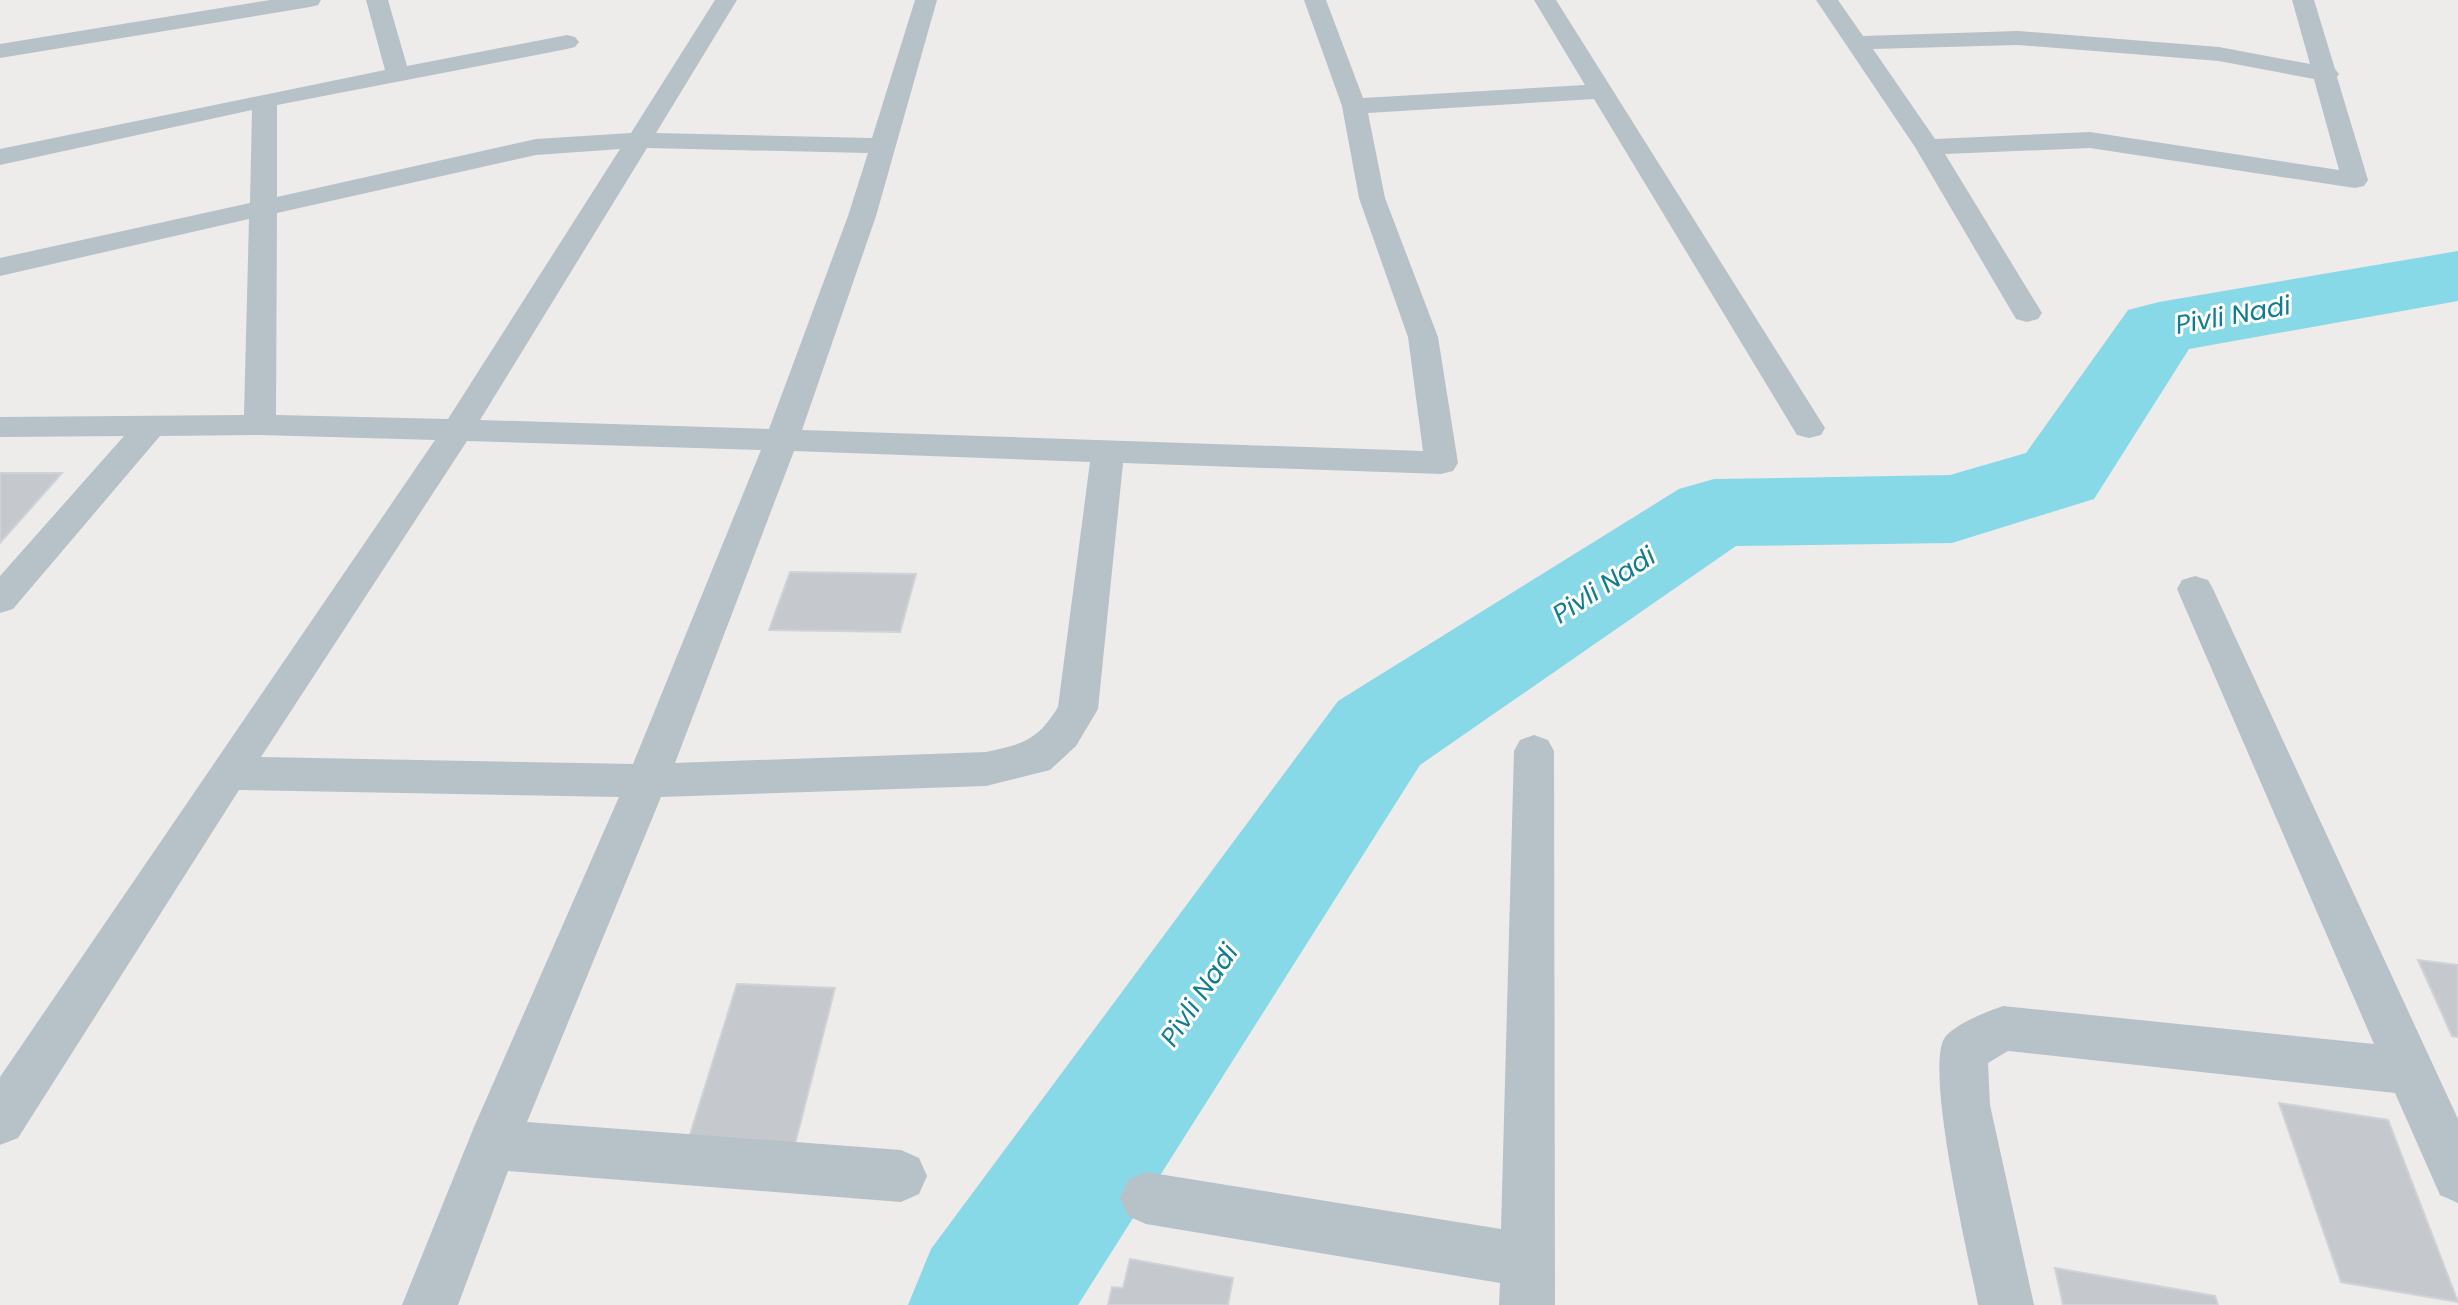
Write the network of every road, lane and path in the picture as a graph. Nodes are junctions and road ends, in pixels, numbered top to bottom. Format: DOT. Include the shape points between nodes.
graph roads {
  1 [pos="310,0"];
  2 [pos="377,0"];
  3 [pos="726,0"];
  4 [pos="926,0"];
  5 [pos="1315,0"];
  6 [pos="1545,0"];
  7 [pos="1827,0"];
  8 [pos="2303,0"];
  9 [pos="567,42"];
  10 [pos="1857,43"];
  11 [pos="0,51"];
  12 [pos="398,74"];
  13 [pos="2327,74"];
  14 [pos="1603,91"];
  15 [pos="265,100"];
  16 [pos="1354,106"];
  17 [pos="638,140"];
  18 [pos="883,146"];
  19 [pos="1928,147"];
  20 [pos="0,157"];
  21 [pos="262,208"];
  22 [pos="0,267"];
  23 [pos="2027,313"];
  24 [pos="260,425"];
  25 [pos="151,426"];
  26 [pos="0,427"];
  27 [pos="1809,428"];
  28 [pos="458,430"];
  29 [pos="782,440"];
  30 [pos="1108,451"];
  31 [pos="2195,589"];
  32 [pos="0,600"];
  33 [pos="1534,751"];
  34 [pos="228,773"];
  35 [pos="647,781"];
  36 [pos="2411,1071"];
  37 [pos="0,1122"];
  38 [pos="492,1144"];
  39 [pos="901,1175"];
  40 [pos="2458,1177"];
  41 [pos="1146,1198"];
  42 [pos="1527,1283"];
  43 [pos="430,1305"];
  44 [pos="2006,1305"];
  1 -- 11 [label="street"];
  2 -- 12 [label="street"];
  3 -- 17 [label="street"];
  4 -- 18 [label="street"];
  5 -- 16 [label="street"];
  6 -- 14 [label="street"];
  7 -- 10 [label="street"];
  8 -- 13 [label="street"];
  9 -- 12 [label="street"];
  10 -- 13 [label="street" via="2018,38 2219,54"];
  10 -- 19 [label="street"];
  12 -- 15 [label="street"];
  13 -- 19 [label="street" via="2355,180 2090,140"];
  14 -- 16 [label="street"];
  14 -- 27 [label="street"];
  15 -- 20 [label="street"];
  15 -- 21 [label="street"];
  16 -- 30 [label="street" via="1372,198 1423,337 1441,463"];
  17 -- 18 [label="street"];
  17 -- 21 [label="street" via="536,147"];
  17 -- 28 [label="street"];
  18 -- 29 [label="street"];
  19 -- 23 [label="street"];
  21 -- 22 [label="street"];
  21 -- 24 [label="street"];
  24 -- 25 [label="street"];
  24 -- 28 [label="street"];
  25 -- 26 [label="street"];
  25 -- 32 [label="street"];
  28 -- 29 [label="street"];
  28 -- 34 [label="street"];
  29 -- 30 [label="street"];
  29 -- 35 [label="street"];
  30 -- 35 [label="street" via="1078,709 1062,735 1035,758 986,769"];
  31 -- 36 [label="street"];
  33 -- 42 [label="street"];
  34 -- 35 [label="street"];
  34 -- 37 [label="street"];
  35 -- 38 [label="street"];
  36 -- 40 [label="street"];
  36 -- 44 [label="street" via="2003,1028 1964,1052 1965,1105"];
  38 -- 39 [label="street"];
  38 -- 43 [label="street"];
  41 -- 42 [label="street"];
}
